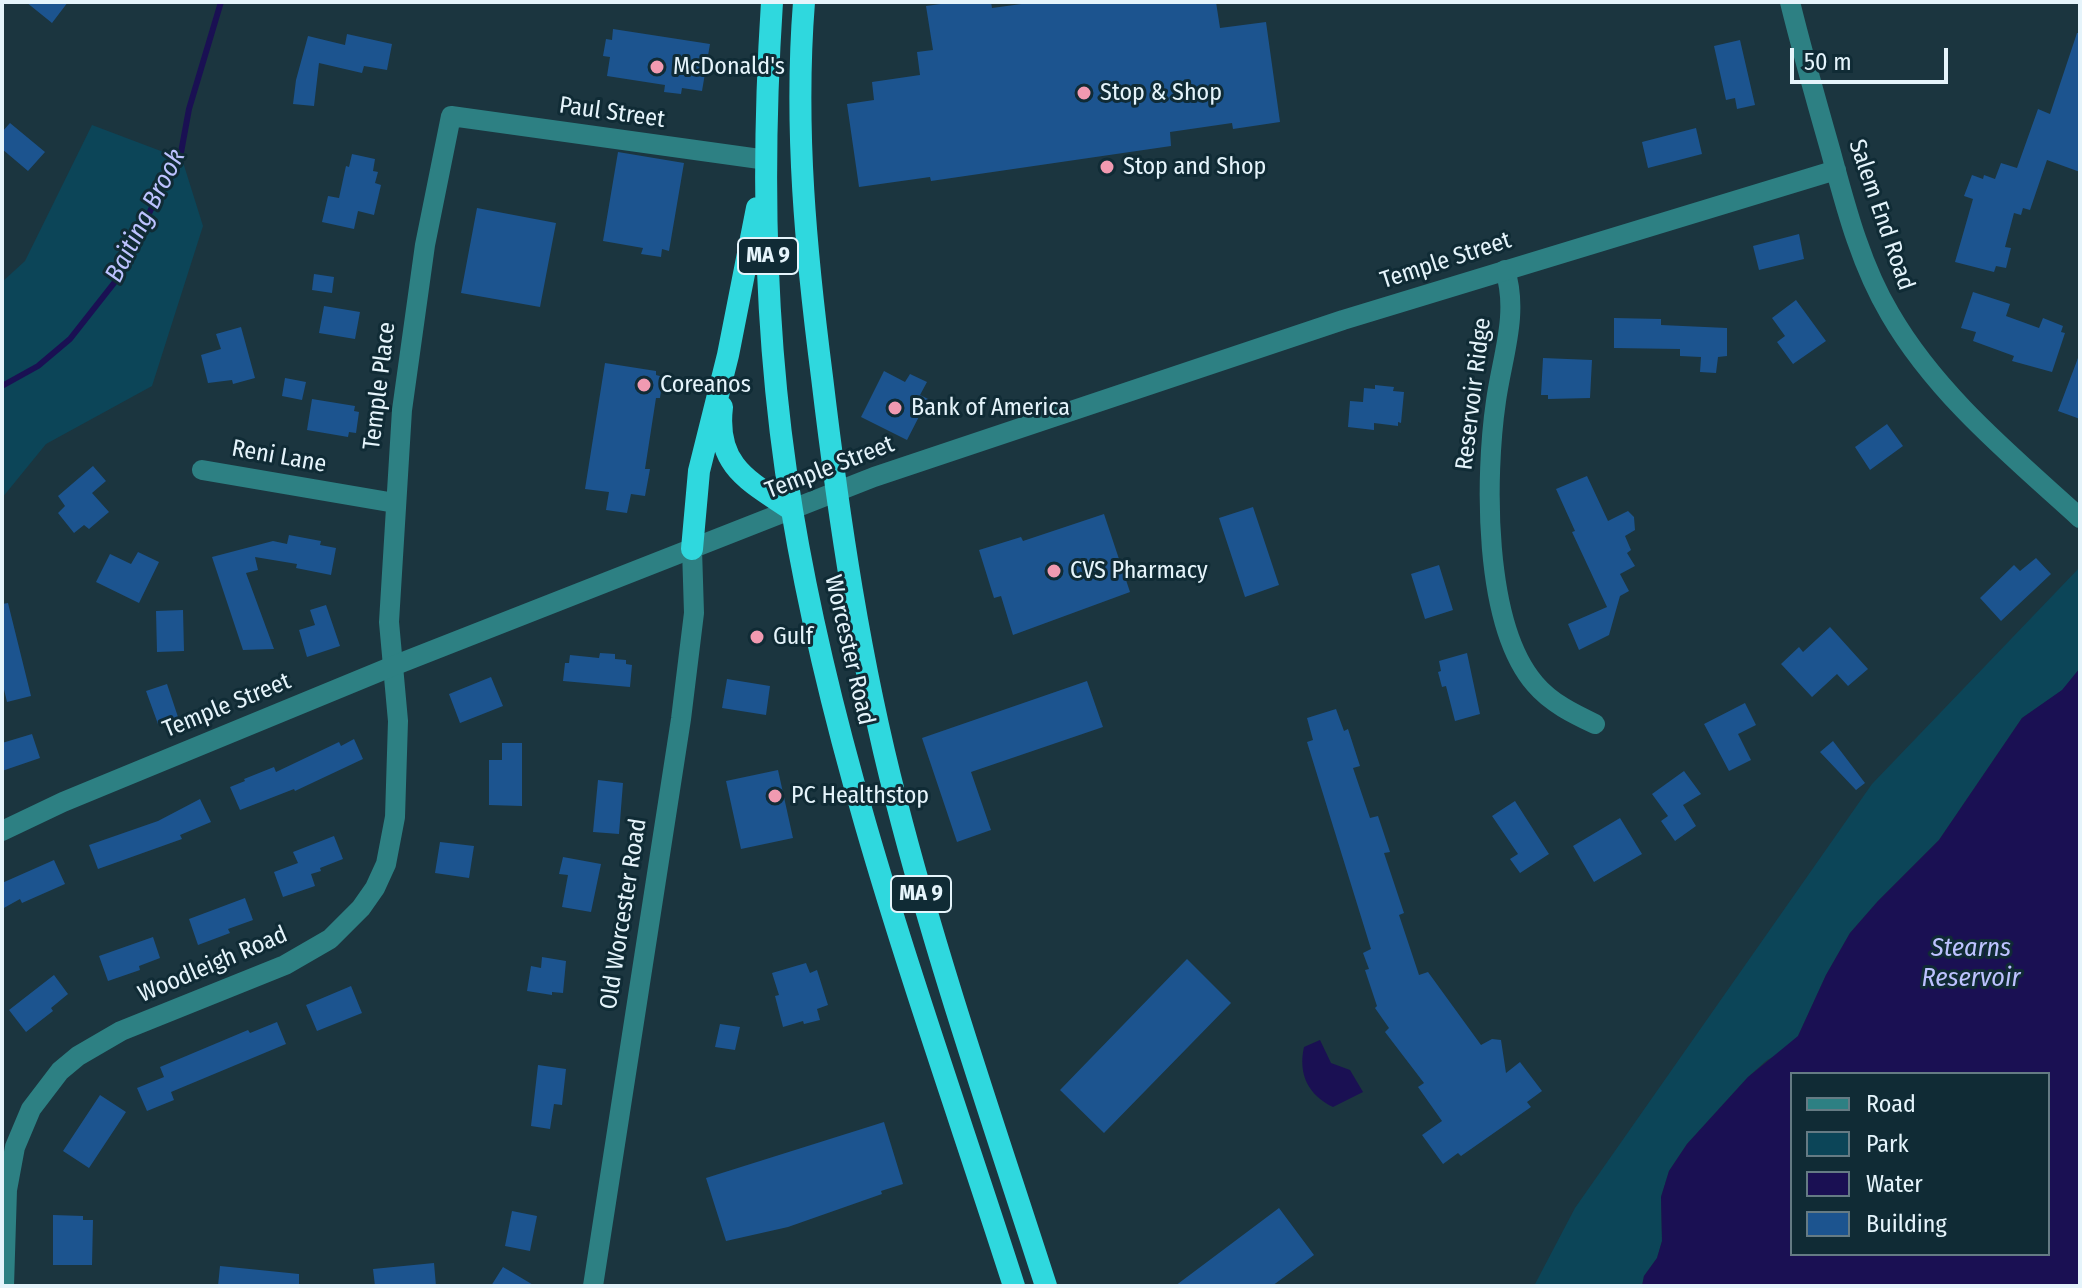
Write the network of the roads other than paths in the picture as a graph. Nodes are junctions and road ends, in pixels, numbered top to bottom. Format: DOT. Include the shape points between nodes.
graph roads {
  1 [pos="772,2"];
  2 [pos="804,2"];
  3 [pos="1790,2"];
  4 [pos="451,116"];
  5 [pos="767,160"];
  6 [pos="1836,170"];
  7 [pos="1505,270"];
  8 [pos="728,355"];
  9 [pos="202,470"];
  10 [pos="836,492"];
  11 [pos="395,503"];
  12 [pos="792,510"];
  13 [pos="2080,518"];
  14 [pos="692,549"];
  15 [pos="393,666"];
  16 [pos="1595,724"];
  17 [pos="2,831"];
  18 [pos="4,1286"];
  19 [pos="593,1286"];
  20 [pos="1014,1286"];
  21 [pos="1046,1286"];
  1 -- 5 [label="highway, Worcester Road / MA 9"];
  2 -- 10 [label="highway, Worcester Road / MA 9" via="803,211"];
  3 -- 6 [label="street, Salem End Road"];
  4 -- 5 [label="street, Paul Street"];
  4 -- 11 [label="street, Temple Place" via="412,330"];
  5 -- 8 [label="highway"];
  5 -- 12 [label="highway, Worcester Road / MA 9" via="770,296"];
  6 -- 7 [label="street, Temple Street"];
  6 -- 13 [label="street, Salem End Road" via="1874,283 1910,345 1963,408"];
  7 -- 10 [label="street, Temple Street" via="1078,407"];
  7 -- 16 [label="street, Reservoir Ridge" via="1511,312 1489,472 1499,595 1516,651 1535,684 1561,707"];
  8 -- 12 [label="highway" via="721,421 726,453 744,477"];
  8 -- 14 [label="highway" via="699,471"];
  9 -- 11 [label="street, Reni Lane"];
  10 -- 12 [label="street, Temple Street"];
  10 -- 21 [label="highway, Worcester Road / MA 9" via="896,800"];
  11 -- 15 [label="street, Temple Place" via="389,622"];
  12 -- 14 [label="street, Temple Street"];
  12 -- 20 [label="highway, Worcester Road / MA 9" via="850,766 905,955"];
  14 -- 15 [label="street, Temple Street"];
  14 -- 19 [label="street, Old Worcester Road" via="694,613 681,719"];
  15 -- 17 [label="street, Temple Street"];
  15 -- 18 [label="street, Woodleigh Road" via="398,721 395,817 386,864 375,888 347,925 307,953 121,1031 60,1071 31,1109 15,1147 7,1190"];
}
